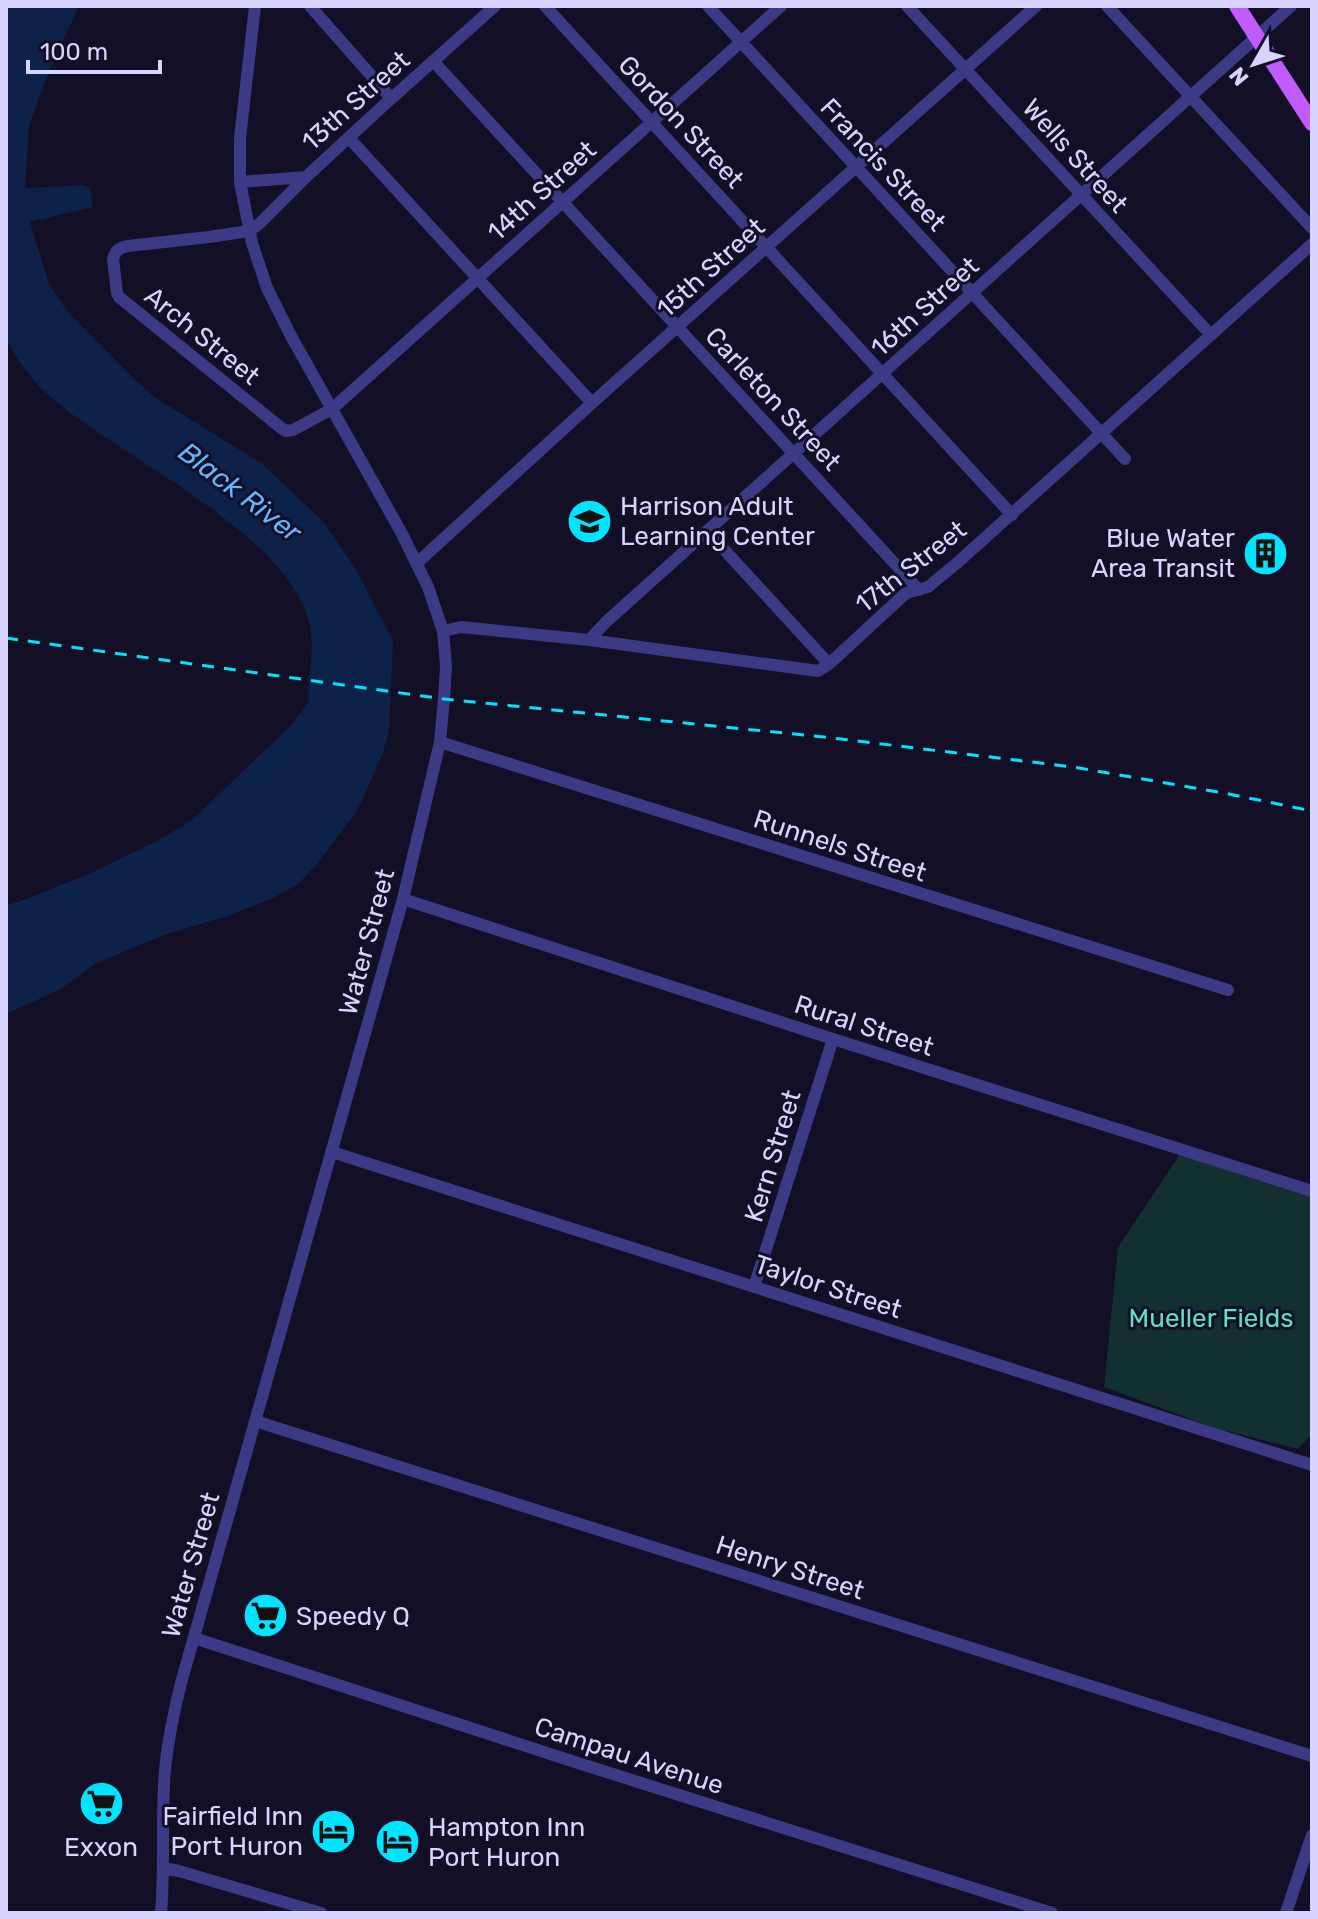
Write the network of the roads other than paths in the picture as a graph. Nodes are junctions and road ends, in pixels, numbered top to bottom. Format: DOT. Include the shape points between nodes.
graph roads {
  1 [pos="255,6"];
  2 [pos="310,6"];
  3 [pos="495,6"];
  4 [pos="545,6"];
  5 [pos="708,6"];
  6 [pos="781,6"];
  7 [pos="907,6"];
  8 [pos="1036,6"];
  9 [pos="1107,6"];
  10 [pos="1237,6"];
  11 [pos="1291,6"];
  12 [pos="1257,37"];
  13 [pos="741,43"];
  14 [pos="433,61"];
  15 [pos="965,70"];
  16 [pos="1191,97"];
  17 [pos="391,98"];
  18 [pos="652,122"];
  19 [pos="1312,123"];
  20 [pos="349,138"];
  21 [pos="855,168"];
  22 [pos="306,177"];
  23 [pos="240,182"];
  24 [pos="1081,196"];
  25 [pos="563,202"];
  26 [pos="1312,228"];
  27 [pos="249,231"];
  28 [pos="1312,244"];
  29 [pos="767,248"];
  30 [pos="477,279"];
  31 [pos="972,294"];
  32 [pos="677,327"];
  33 [pos="1211,335"];
  34 [pos="883,375"];
  35 [pos="592,403"];
  36 [pos="332,409"];
  37 [pos="1101,434"];
  38 [pos="794,454"];
  39 [pos="1125,459"];
  40 [pos="1012,515"];
  41 [pos="708,532"];
  42 [pos="417,563"];
  43 [pos="919,590"];
  44 [pos="443,631"];
  45 [pos="589,640"];
  46 [pos="829,664"];
  47 [pos="440,742"];
  48 [pos="403,899"];
  49 [pos="1228,990"];
  50 [pos="833,1039"];
  51 [pos="332,1152"];
  52 [pos="1312,1191"];
  53 [pos="754,1287"];
  54 [pos="255,1421"];
  55 [pos="1312,1465"];
  56 [pos="194,1638"];
  57 [pos="1312,1756"];
  58 [pos="1312,1835"];
  59 [pos="164,1868"];
  60 [pos="161,1913"];
  61 [pos="321,1913"];
  62 [pos="1052,1913"];
  63 [pos="1286,1913"];
  1 -- 23 [label="street, Water Street"];
  2 -- 17 [label="street"];
  3 -- 14 [label="street, 13th Street"];
  4 -- 18 [label="street, Gordon Street"];
  5 -- 13 [label="street, Francis Street"];
  6 -- 13 [label="street, 14th Street"];
  7 -- 15 [label="street, Wells Street"];
  8 -- 15 [label="street, 15th Street"];
  9 -- 16 [label="street"];
  10 -- 12 [label="main road"];
  11 -- 12 [label="street, 16th Street"];
  12 -- 16 [label="street, 16th Street"];
  12 -- 19 [label="main road"];
  13 -- 18 [label="street, 14th Street"];
  13 -- 21 [label="street, Francis Street"];
  14 -- 17 [label="street, 13th Street"];
  14 -- 25 [label="street, Carleton Street"];
  15 -- 21 [label="street, 15th Street"];
  15 -- 24 [label="street, Wells Street"];
  16 -- 24 [label="street, 16th Street"];
  16 -- 26 [label="street"];
  17 -- 20 [label="street, 13th Street"];
  18 -- 25 [label="street, 14th Street"];
  18 -- 29 [label="street, Gordon Street"];
  20 -- 22 [label="street, 13th Street"];
  20 -- 30 [label="street"];
  21 -- 29 [label="street, 15th Street"];
  21 -- 31 [label="street, Francis Street"];
  22 -- 23 [label="street"];
  22 -- 27 [label="street, 13th Street"];
  23 -- 27 [label="street, Water Street"];
  24 -- 31 [label="street, 16th Street"];
  24 -- 33 [label="street, Wells Street"];
  25 -- 30 [label="street, 14th Street"];
  25 -- 32 [label="street, Carleton Street"];
  27 -- 36 [label="street, Water Street" via="267,288"];
  27 -- 36 [label="street, Arch Street" via="122,247 113,259 117,293 286,431"];
  28 -- 33 [label="street, 17th Street"];
  29 -- 32 [label="street, 15th Street"];
  29 -- 34 [label="street, Gordon Street"];
  30 -- 35 [label="street"];
  30 -- 36 [label="street, 14th Street"];
  31 -- 34 [label="street, 16th Street"];
  31 -- 37 [label="street, Francis Street"];
  32 -- 35 [label="street, 15th Street"];
  32 -- 38 [label="street, Carleton Street"];
  33 -- 37 [label="street, 17th Street"];
  34 -- 38 [label="street, 16th Street"];
  34 -- 40 [label="street, Gordon Street"];
  35 -- 42 [label="street, 15th Street"];
  36 -- 42 [label="street, Water Street"];
  37 -- 39 [label="street, Francis Street"];
  37 -- 40 [label="street, 17th Street"];
  38 -- 41 [label="street, 16th Street"];
  38 -- 43 [label="street, Carleton Street"];
  40 -- 43 [label="street, 17th Street" via="938,580"];
  41 -- 45 [label="street, 16th Street"];
  41 -- 46 [label="street"];
  42 -- 44 [label="street, Water Street"];
  43 -- 46 [label="street, 17th Street" via="906,593"];
  44 -- 45 [label="street" via="461,627"];
  44 -- 47 [label="street, Water Street"];
  45 -- 46 [label="street" via="812,671"];
  47 -- 48 [label="street, Water Street"];
  47 -- 49 [label="street, Runnels Street"];
  48 -- 50 [label="street, Rural Street"];
  48 -- 51 [label="street, Water Street"];
  50 -- 52 [label="street, Rural Street"];
  50 -- 53 [label="street, Kern Street"];
  51 -- 53 [label="street, Taylor Street"];
  51 -- 54 [label="street, Water Street"];
  53 -- 55 [label="street, Taylor Street"];
  54 -- 56 [label="street, Water Street"];
  54 -- 57 [label="street, Henry Street"];
  56 -- 59 [label="street, Water Street" via="165,1767"];
  56 -- 62 [label="street, Campau Avenue"];
  58 -- 63 [label="street"];
  59 -- 60 [label="street, Water Street"];
  59 -- 61 [label="street"];
}
